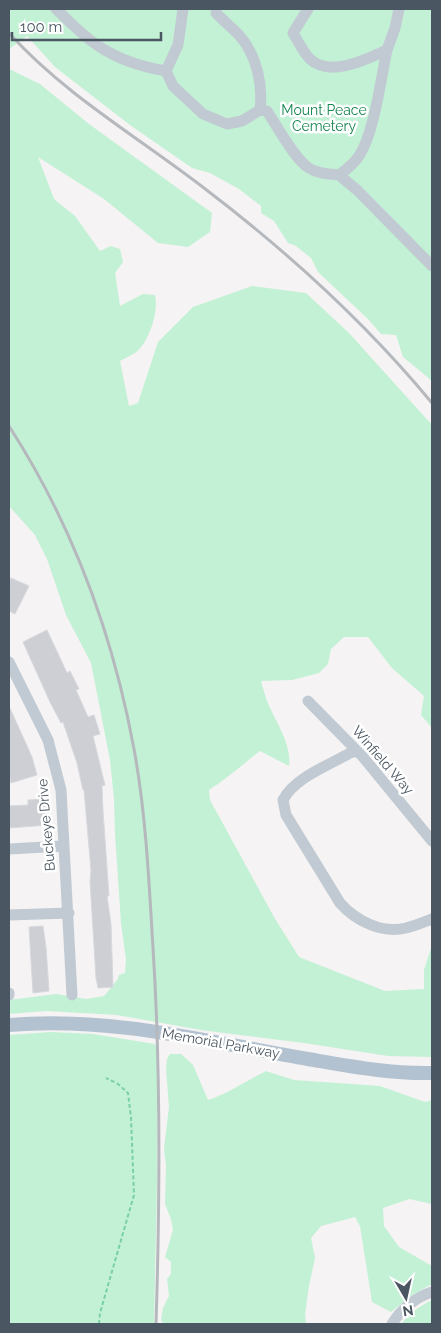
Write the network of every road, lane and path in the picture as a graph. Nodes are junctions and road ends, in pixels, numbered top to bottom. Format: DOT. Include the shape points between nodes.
graph roads {
  1 [pos="56,9"];
  2 [pos="183,9"];
  3 [pos="308,9"];
  4 [pos="399,9"];
  5 [pos="215,10"];
  6 [pos="387,50"];
  7 [pos="166,72"];
  8 [pos="260,110"];
  9 [pos="340,175"];
  10 [pos="432,266"];
  11 [pos="9,662"];
  12 [pos="308,701"];
  13 [pos="357,751"];
  14 [pos="432,841"];
  15 [pos="64,846"];
  16 [pos="9,849"];
  17 [pos="69,913"];
  18 [pos="9,915"];
  19 [pos="432,919"];
  20 [pos="72,995"];
  21 [pos="9,1025"];
  22 [pos="432,1073"];
  23 [pos="106,1078"];
  24 [pos="432,1292"];
  25 [pos="100,1324"];
  26 [pos="392,1324"];
  1 -- 7 [label="street" via="96,45 123,59"];
  2 -- 7 [label="street" via="178,45"];
  3 -- 6 [label="street" via="293,33 311,59 324,67 345,66"];
  4 -- 6 [label="street"];
  5 -- 8 [label="street" via="248,48 259,74"];
  6 -- 9 [label="street" via="368,135 360,154"];
  7 -- 8 [label="street" via="173,86 203,114 227,124 242,121"];
  8 -- 9 [label="street" via="267,112 308,168"];
  9 -- 10 [label="street"];
  11 -- 15 [label="street, Buckeye Drive" via="48,740 61,790"];
  12 -- 13 [label="street, Winfield Way"];
  13 -- 14 [label="street, Winfield Way"];
  13 -- 19 [label="street" via="299,782 283,800 286,815 350,914 375,926 391,929 407,928"];
  15 -- 16 [label="street"];
  15 -- 17 [label="street, Buckeye Drive"];
  17 -- 18 [label="street"];
  17 -- 20 [label="street, Buckeye Drive"];
  21 -- 22 [label="main road, Memorial Parkway" via="36,1022 101,1024 357,1067"];
  23 -- 25 [label="path" via="128,1093 134,1195 100,1313"];
  24 -- 26 [label="street" via="414,1300"];
}
